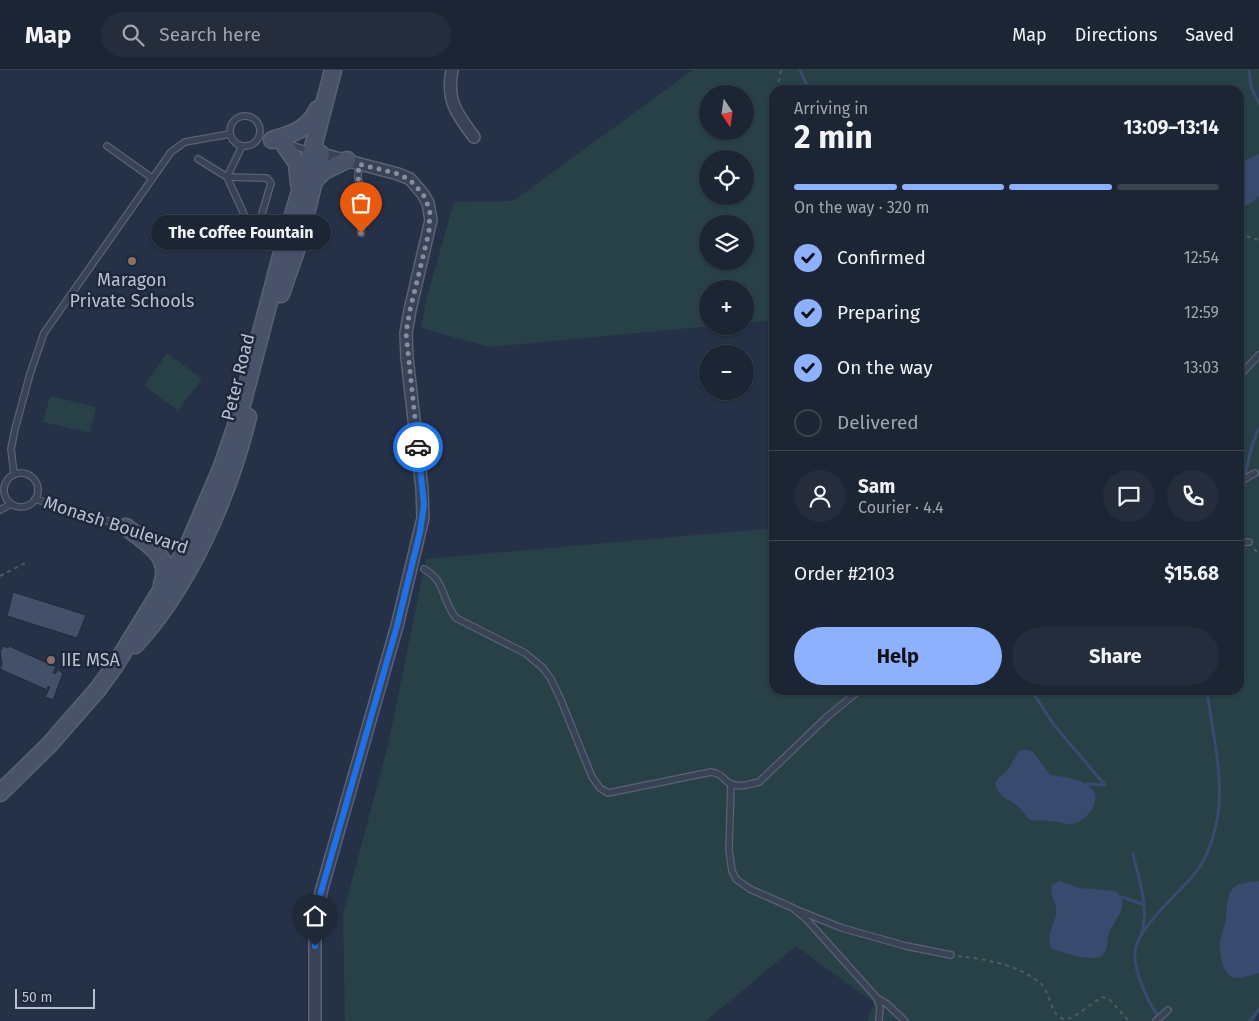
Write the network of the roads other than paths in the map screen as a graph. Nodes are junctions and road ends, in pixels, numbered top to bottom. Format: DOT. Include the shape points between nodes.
graph roads {
  1 [pos="332,70"];
  2 [pos="344,70"];
  3 [pos="452,70"];
  4 [pos="326,94"];
  5 [pos="230,134"];
  6 [pos="474,137"];
  7 [pos="272,140"];
  8 [pos="107,146"];
  9 [pos="242,146"];
  10 [pos="317,152"];
  11 [pos="198,159"];
  12 [pos="353,162"];
  13 [pos="227,177"];
  14 [pos="152,178"];
  15 [pos="316,180"];
  16 [pos="300,191"];
  17 [pos="361,233"];
  18 [pos="1259,355"];
  19 [pos="1244,371"];
  20 [pos="14,474"];
  21 [pos="1254,474"];
  22 [pos="1244,479"];
  23 [pos="2,491"];
  24 [pos="35,498"];
  25 [pos="11,504"];
  26 [pos="0,510"];
  27 [pos="126,527"];
  28 [pos="192,550"];
  29 [pos="424,569"];
  30 [pos="156,600"];
  31 [pos="114,667"];
  32 [pos="854,695"];
  33 [pos="731,784"];
  34 [pos="0,792"];
  35 [pos="793,908"];
  36 [pos="951,955"];
  37 [pos="877,998"];
  38 [pos="1166,1011"];
  39 [pos="315,1021"];
  40 [pos="879,1021"];
  41 [pos="905,1021"];
  42 [pos="1156,1021"];
  1 -- 4 [label="main road, Peter Road"];
  2 -- 10 [label="main road, Peter Road"];
  3 -- 6 [label="street" via="450,91 454,108"];
  4 -- 7 [label="main road" via="305,128"];
  4 -- 10 [label="main road, Peter Road"];
  5 -- 7 [label="lane" via="235,118 245,115 258,122"];
  5 -- 9 [label="lane" via="233,141"];
  5 -- 14 [label="lane" via="185,142 171,152"];
  7 -- 9 [label="lane"];
  7 -- 10 [label="lane"];
  7 -- 16 [label="main road" via="297,163"];
  8 -- 14 [label="lane"];
  9 -- 13 [label="lane"];
  10 -- 12 [label="street"];
  10 -- 15 [label="main road, Peter Road"];
  10 -- 16 [label="main road, Peter Road"];
  11 -- 13 [label="lane"];
  12 -- 15 [label="main road" via="324,171"];
  12 -- 17 [label="lane" via="362,202"];
  12 -- 39 [label="street" via="410,180 428,203 430,226 410,310 406,345 423,518 397,626 321,892 315,935"];
  13 -- 13 [label="lane" via="270,180 255,234"];
  14 -- 20 [label="lane" via="44,333 15,430 11,449"];
  15 -- 28 [label="main road, Peter Road" via="234,469"];
  16 -- 28 [label="main road, Peter Road" via="238,420"];
  18 -- 19 [label="lane"];
  20 -- 23 [label="lane"];
  20 -- 24 [label="lane, Monash Boulevard" via="24,473 34,479 38,488"];
  21 -- 22 [label="lane"];
  23 -- 25 [label="lane"];
  24 -- 25 [label="lane, Monash Boulevard" via="23,506"];
  24 -- 27 [label="lane, Monash Boulevard"];
  25 -- 26 [label="lane, Monash Boulevard"];
  27 -- 28 [label="lane, Monash Boulevard"];
  27 -- 30 [label="main road" via="161,556 165,575"];
  28 -- 30 [label="main road, Peter Road"];
  28 -- 31 [label="main road, Peter Road" via="164,611"];
  29 -- 33 [label="lane" via="435,574 456,618 525,653 551,679 600,788 608,793 712,772 720,773"];
  30 -- 31 [label="main road, Peter Road"];
  31 -- 34 [label="main road, Peter Road" via="76,717"];
  32 -- 33 [label="lane" via="759,782 744,786"];
  33 -- 35 [label="lane" via="729,850 732,871 736,879 750,889"];
  35 -- 36 [label="lane" via="850,930"];
  35 -- 37 [label="lane"];
  37 -- 40 [label="lane"];
  37 -- 41 [label="lane"];
  38 -- 42 [label="lane"];
}
